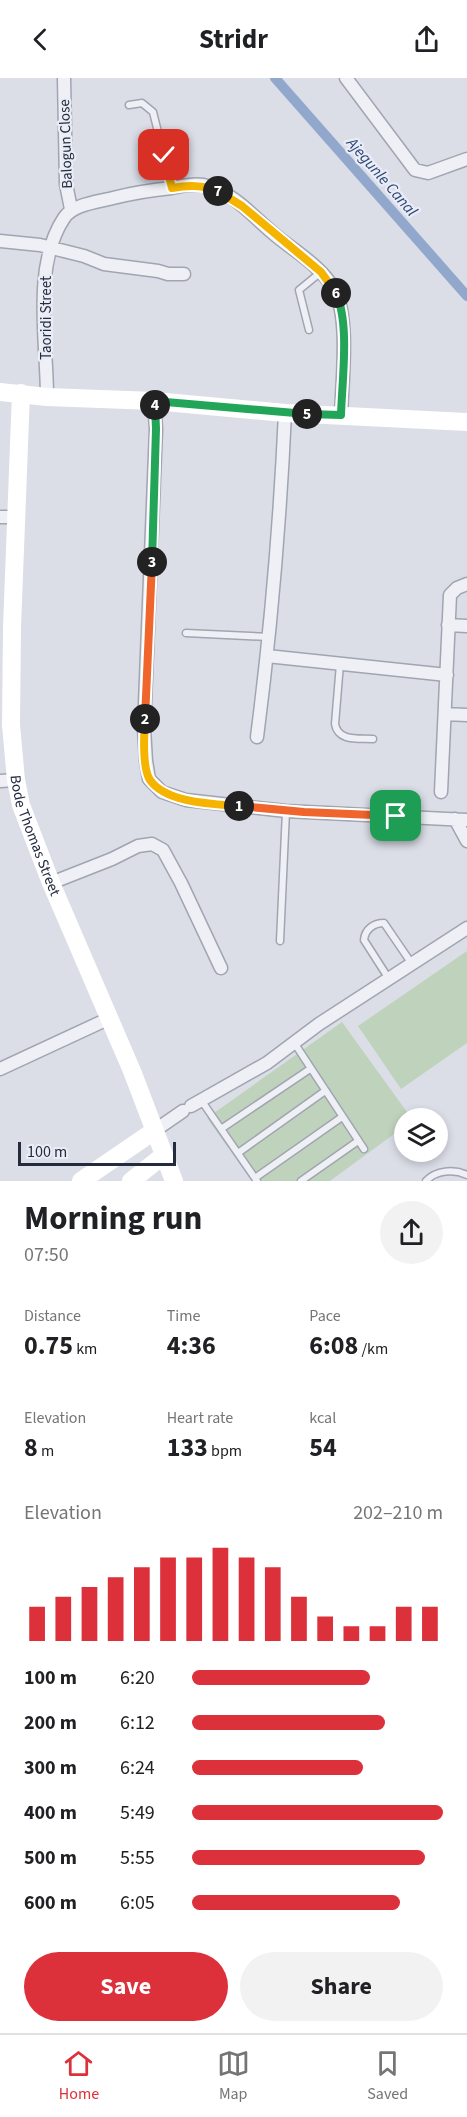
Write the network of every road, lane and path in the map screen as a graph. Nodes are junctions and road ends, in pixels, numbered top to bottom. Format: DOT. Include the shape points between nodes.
graph roads {
  1 [pos="64,78"];
  2 [pos="346,78"];
  3 [pos="129,105"];
  4 [pos="466,164"];
  5 [pos="172,188"];
  6 [pos="71,209"];
  7 [pos="0,241"];
  8 [pos="51,249"];
  9 [pos="321,272"];
  10 [pos="184,274"];
  11 [pos="309,330"];
  12 [pos="0,392"];
  13 [pos="31,396"];
  14 [pos="0,398"];
  15 [pos="154,401"];
  16 [pos="285,413"];
  17 [pos="341,415"];
  18 [pos="467,422"];
  19 [pos="9,518"];
  20 [pos="467,584"];
  21 [pos="448,625"];
  22 [pos="467,626"];
  23 [pos="6,627"];
  24 [pos="186,633"];
  25 [pos="270,637"];
  26 [pos="267,656"];
  27 [pos="340,664"];
  28 [pos="447,675"];
  29 [pos="445,714"];
  30 [pos="467,715"];
  31 [pos="257,737"];
  32 [pos="373,739"];
  33 [pos="8,780"];
  34 [pos="441,792"];
  35 [pos="286,811"];
  36 [pos="461,819"];
  37 [pos="467,841"];
  38 [pos="51,882"];
  39 [pos="467,928"];
  40 [pos="280,941"];
  41 [pos="412,964"];
  42 [pos="221,968"];
  43 [pos="389,979"];
  44 [pos="110,1018"];
  45 [pos="295,1044"];
  46 [pos="1,1067"];
  47 [pos="309,1069"];
  48 [pos="325,1092"];
  49 [pos="192,1105"];
  50 [pos="342,1117"];
  51 [pos="221,1129"];
  52 [pos="154,1131"];
  53 [pos="358,1141"];
  54 [pos="364,1149"];
  55 [pos="238,1153"];
  56 [pos="164,1155"];
  57 [pos="466,1173"];
  58 [pos="256,1180"];
  59 [pos="81,1181"];
  60 [pos="131,1181"];
  61 [pos="174,1181"];
  62 [pos="301,1181"];
  63 [pos="426,1181"];
  1 -- 6 [label="street, Balogun Close" via="66,184"];
  2 -- 4 [label="street" via="415,170 428,173"];
  3 -- 5 [label="lane" via="145,104 153,112"];
  5 -- 6 [label="street" via="150,189"];
  5 -- 9 [label="street" via="204,185 221,192"];
  6 -- 8 [label="street, Taoridi Street" via="57,230"];
  7 -- 8 [label="street"];
  8 -- 10 [label="street" via="104,264"];
  8 -- 13 [label="street, Taoridi Street"];
  9 -- 11 [label="lane" via="299,290"];
  9 -- 17 [label="street" via="334,288 342,308"];
  12 -- 13 [label="main road"];
  13 -- 14 [label="main road"];
  13 -- 15 [label="main road"];
  13 -- 19 [label="main road, Bode Thomas Street"];
  15 -- 16 [label="main road"];
  15 -- 35 [label="street" via="144,728 149,779 162,792 186,800"];
  16 -- 17 [label="main road"];
  16 -- 25 [label="street"];
  17 -- 18 [label="main road"];
  19 -- 23 [label="main road, Bode Thomas Street"];
  20 -- 21 [label="street" via="450,595"];
  21 -- 22 [label="street"];
  21 -- 28 [label="street"];
  23 -- 33 [label="main road, Bode Thomas Street" via="11,725"];
  24 -- 25 [label="lane"];
  25 -- 26 [label="street"];
  26 -- 27 [label="street"];
  26 -- 31 [label="street"];
  27 -- 28 [label="street"];
  27 -- 32 [label="lane" via="336,731 342,736"];
  28 -- 29 [label="street"];
  29 -- 30 [label="street"];
  29 -- 34 [label="street"];
  33 -- 38 [label="main road, Bode Thomas Street"];
  35 -- 36 [label="street"];
  35 -- 40 [label="lane"];
  36 -- 37 [label="street"];
  38 -- 42 [label="street" via="138,846 152,844 164,850"];
  38 -- 44 [label="main road, Bode Thomas Street"];
  39 -- 41 [label="street"];
  41 -- 43 [label="street"];
  41 -- 43 [label="lane" via="384,924 377,923 364,939"];
  43 -- 45 [label="street"];
  44 -- 46 [label="street"];
  44 -- 52 [label="main road, Bode Thomas Street"];
  45 -- 47 [label="lane"];
  45 -- 49 [label="street"];
  47 -- 48 [label="lane"];
  47 -- 51 [label="lane"];
  48 -- 50 [label="lane"];
  48 -- 55 [label="lane"];
  49 -- 51 [label="lane"];
  49 -- 52 [label="street"];
  50 -- 53 [label="lane"];
  50 -- 58 [label="lane"];
  51 -- 55 [label="lane"];
  52 -- 56 [label="main road, Bode Thomas Street"];
  52 -- 59 [label="main road"];
  53 -- 54 [label="lane"];
  53 -- 62 [label="lane"];
  55 -- 58 [label="lane"];
  56 -- 60 [label="main road"];
  56 -- 61 [label="main road, Bode Thomas Street"];
  57 -- 63 [label="lane" via="448,1171 433,1174"];
}
